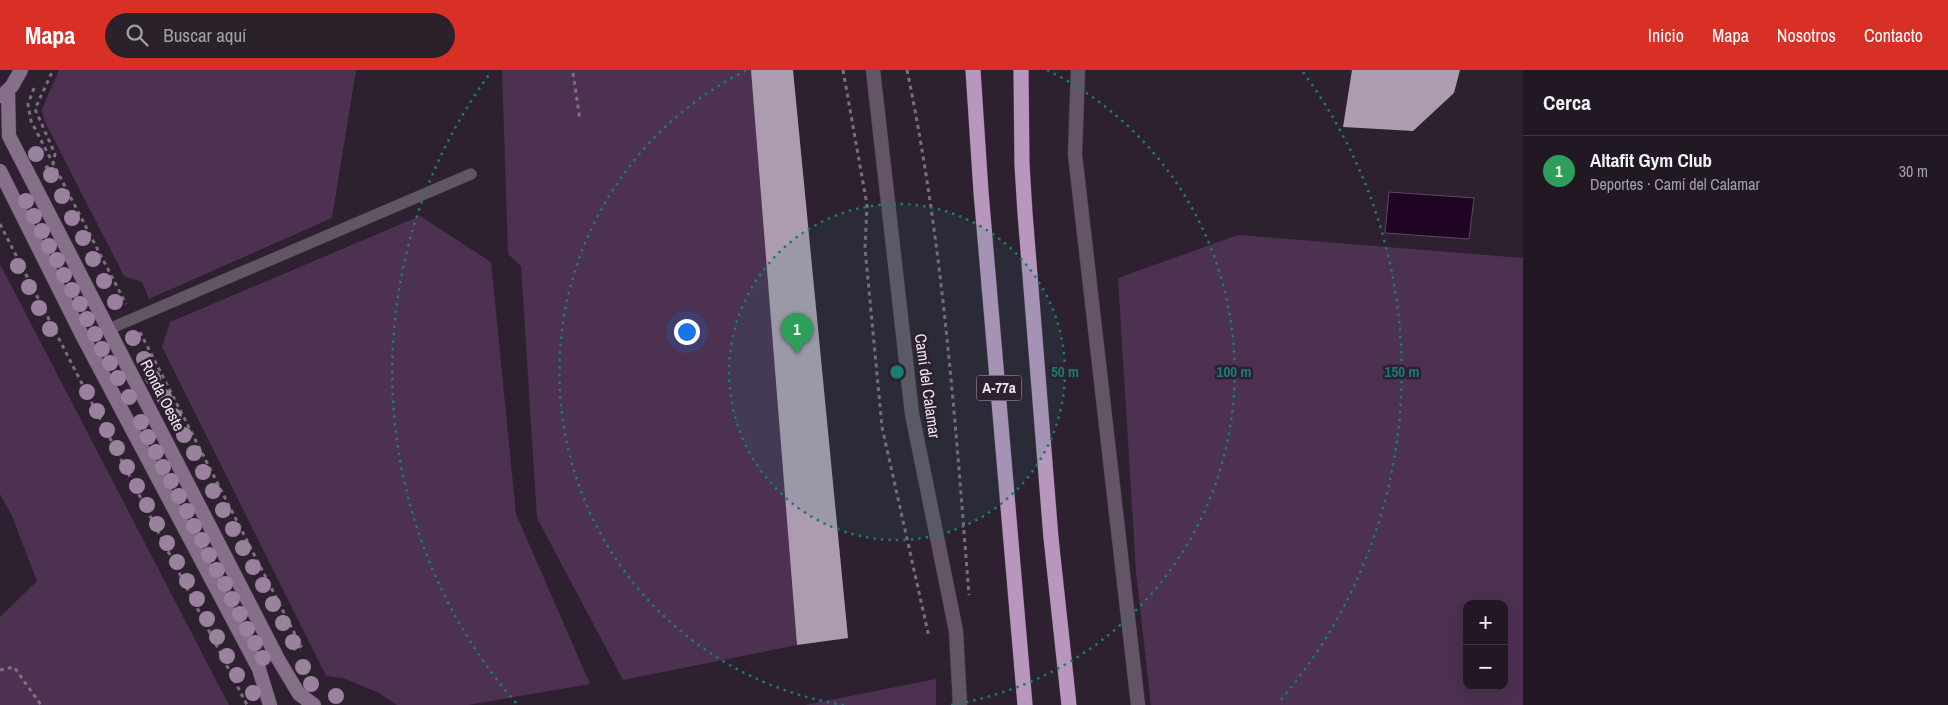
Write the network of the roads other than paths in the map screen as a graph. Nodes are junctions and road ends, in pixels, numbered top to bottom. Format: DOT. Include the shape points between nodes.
graph roads {
  1 [pos="21,70"];
  2 [pos="874,70"];
  3 [pos="973,70"];
  4 [pos="1021,70"];
  5 [pos="1078,70"];
  6 [pos="4,95"];
  7 [pos="0,171"];
  8 [pos="471,174"];
  9 [pos="109,329"];
  10 [pos="270,705"];
  11 [pos="314,705"];
  12 [pos="960,705"];
  13 [pos="1025,705"];
  14 [pos="1069,705"];
  15 [pos="1138,705"];
  1 -- 6 [label="main road"];
  2 -- 12 [label="street, Camí del Calamar" via="912,414 956,631"];
  3 -- 13 [label="highway, A-77a"];
  4 -- 14 [label="highway, A-77a" via="1025,213 1051,538"];
  5 -- 15 [label="street" via="1075,154"];
  6 -- 9 [label="main road, Ronda Oeste" via="9,136"];
  7 -- 10 [label="main road" via="86,343 259,669"];
  8 -- 9 [label="lane"];
  9 -- 11 [label="main road, Ronda Oeste" via="278,658 299,694"];
}
